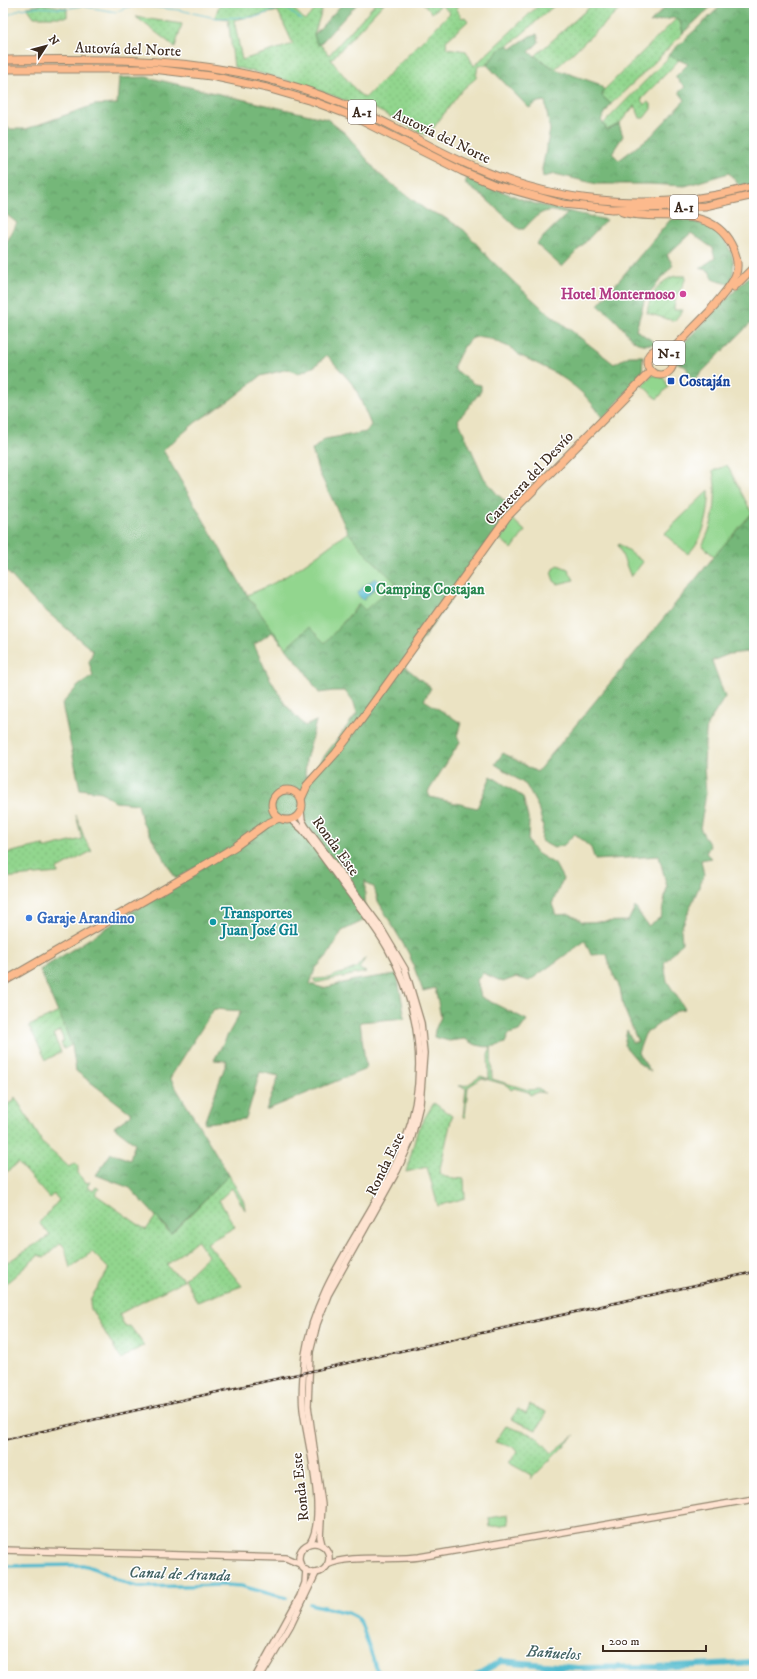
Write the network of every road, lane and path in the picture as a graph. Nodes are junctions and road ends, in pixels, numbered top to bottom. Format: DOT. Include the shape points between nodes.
graph roads {
  1 [pos="3,60"];
  2 [pos="3,69"];
  3 [pos="754,180"];
  4 [pos="754,186"];
  5 [pos="754,195"];
  6 [pos="711,196"];
  7 [pos="612,210"];
  8 [pos="754,267"];
  9 [pos="712,308"];
  10 [pos="669,353"];
  11 [pos="650,371"];
  12 [pos="308,784"];
  13 [pos="294,791"];
  14 [pos="301,799"];
  15 [pos="273,809"];
  16 [pos="301,812"];
  17 [pos="279,818"];
  18 [pos="292,820"];
  19 [pos="266,824"];
  20 [pos="3,982"];
  21 [pos="754,1499"];
  22 [pos="310,1543"];
  23 [pos="322,1545"];
  24 [pos="3,1550"];
  25 [pos="300,1551"];
  26 [pos="328,1553"];
  27 [pos="286,1558"];
  28 [pos="343,1559"];
  29 [pos="300,1564"];
  30 [pos="327,1565"];
  31 [pos="306,1570"];
  32 [pos="316,1573"];
  33 [pos="256,1676"];
  34 [pos="261,1676"];
  1 -- 6 [label="highway, Autovía del Norte / A-1" via="142,60 235,72 287,84 344,104 478,169 523,186 576,198 607,201 651,202"];
  2 -- 7 [label="highway, Autovía del Norte / A-1" via="153,69 211,76 267,88 352,116 495,185 552,202"];
  3 -- 6 [label="highway" via="736,189"];
  4 -- 6 [label="highway, Autovía del Norte / A-1"];
  5 -- 7 [label="highway, Autovía del Norte / A-1" via="705,206"];
  7 -- 9 [label="highway" via="627,214 695,218 711,223 723,232 734,250 737,274"];
  8 -- 9 [label="highway, N-1"];
  9 -- 10 [label="highway, N-1"];
  10 -- 11 [label="highway, N-1" via="673,364 668,372 658,375"];
  10 -- 11 [label="highway, N-1" via="662,348 652,351 647,360"];
  11 -- 12 [label="highway, Carretera del Desvío / N-1" via="507,517 359,723"];
  12 -- 13 [label="highway, Carretera del Desvío / N-1"];
  12 -- 14 [label="highway, Carretera del Desvío / N-1"];
  13 -- 14 [label="highway"];
  13 -- 15 [label="highway, N-1" via="285,790 277,794 273,801"];
  14 -- 16 [label="highway, N-1"];
  15 -- 17 [label="highway"];
  15 -- 19 [label="highway, N-1"];
  16 -- 18 [label="highway"];
  16 -- 23 [label="main road, Ronda Este" via="306,827 379,925 405,969 421,1023 424,1053 420,1104 411,1140 398,1172 328,1295 310,1352 308,1406 322,1506"];
  17 -- 18 [label="highway"];
  17 -- 19 [label="highway, N-1"];
  18 -- 22 [label="main road, Ronda Este" via="303,830 386,945 410,998 419,1054 415,1104 406,1139 393,1169 324,1293 308,1338 303,1378 303,1407 315,1482 317,1515"];
  19 -- 20 [label="highway, N-1" via="182,879"];
  21 -- 28 [label="main road" via="419,1557 391,1560"];
  22 -- 23 [label="main road"];
  22 -- 25 [label="main road"];
  23 -- 26 [label="main road"];
  24 -- 27 [label="main road"];
  25 -- 27 [label="main road"];
  25 -- 29 [label="main road"];
  26 -- 28 [label="main road"];
  26 -- 30 [label="main road"];
  27 -- 29 [label="main road"];
  28 -- 30 [label="main road"];
  29 -- 31 [label="main road"];
  30 -- 32 [label="main road"];
  31 -- 32 [label="main road"];
  31 -- 33 [label="main road" via="305,1582 293,1610"];
  32 -- 34 [label="main road" via="290,1627"];
}
